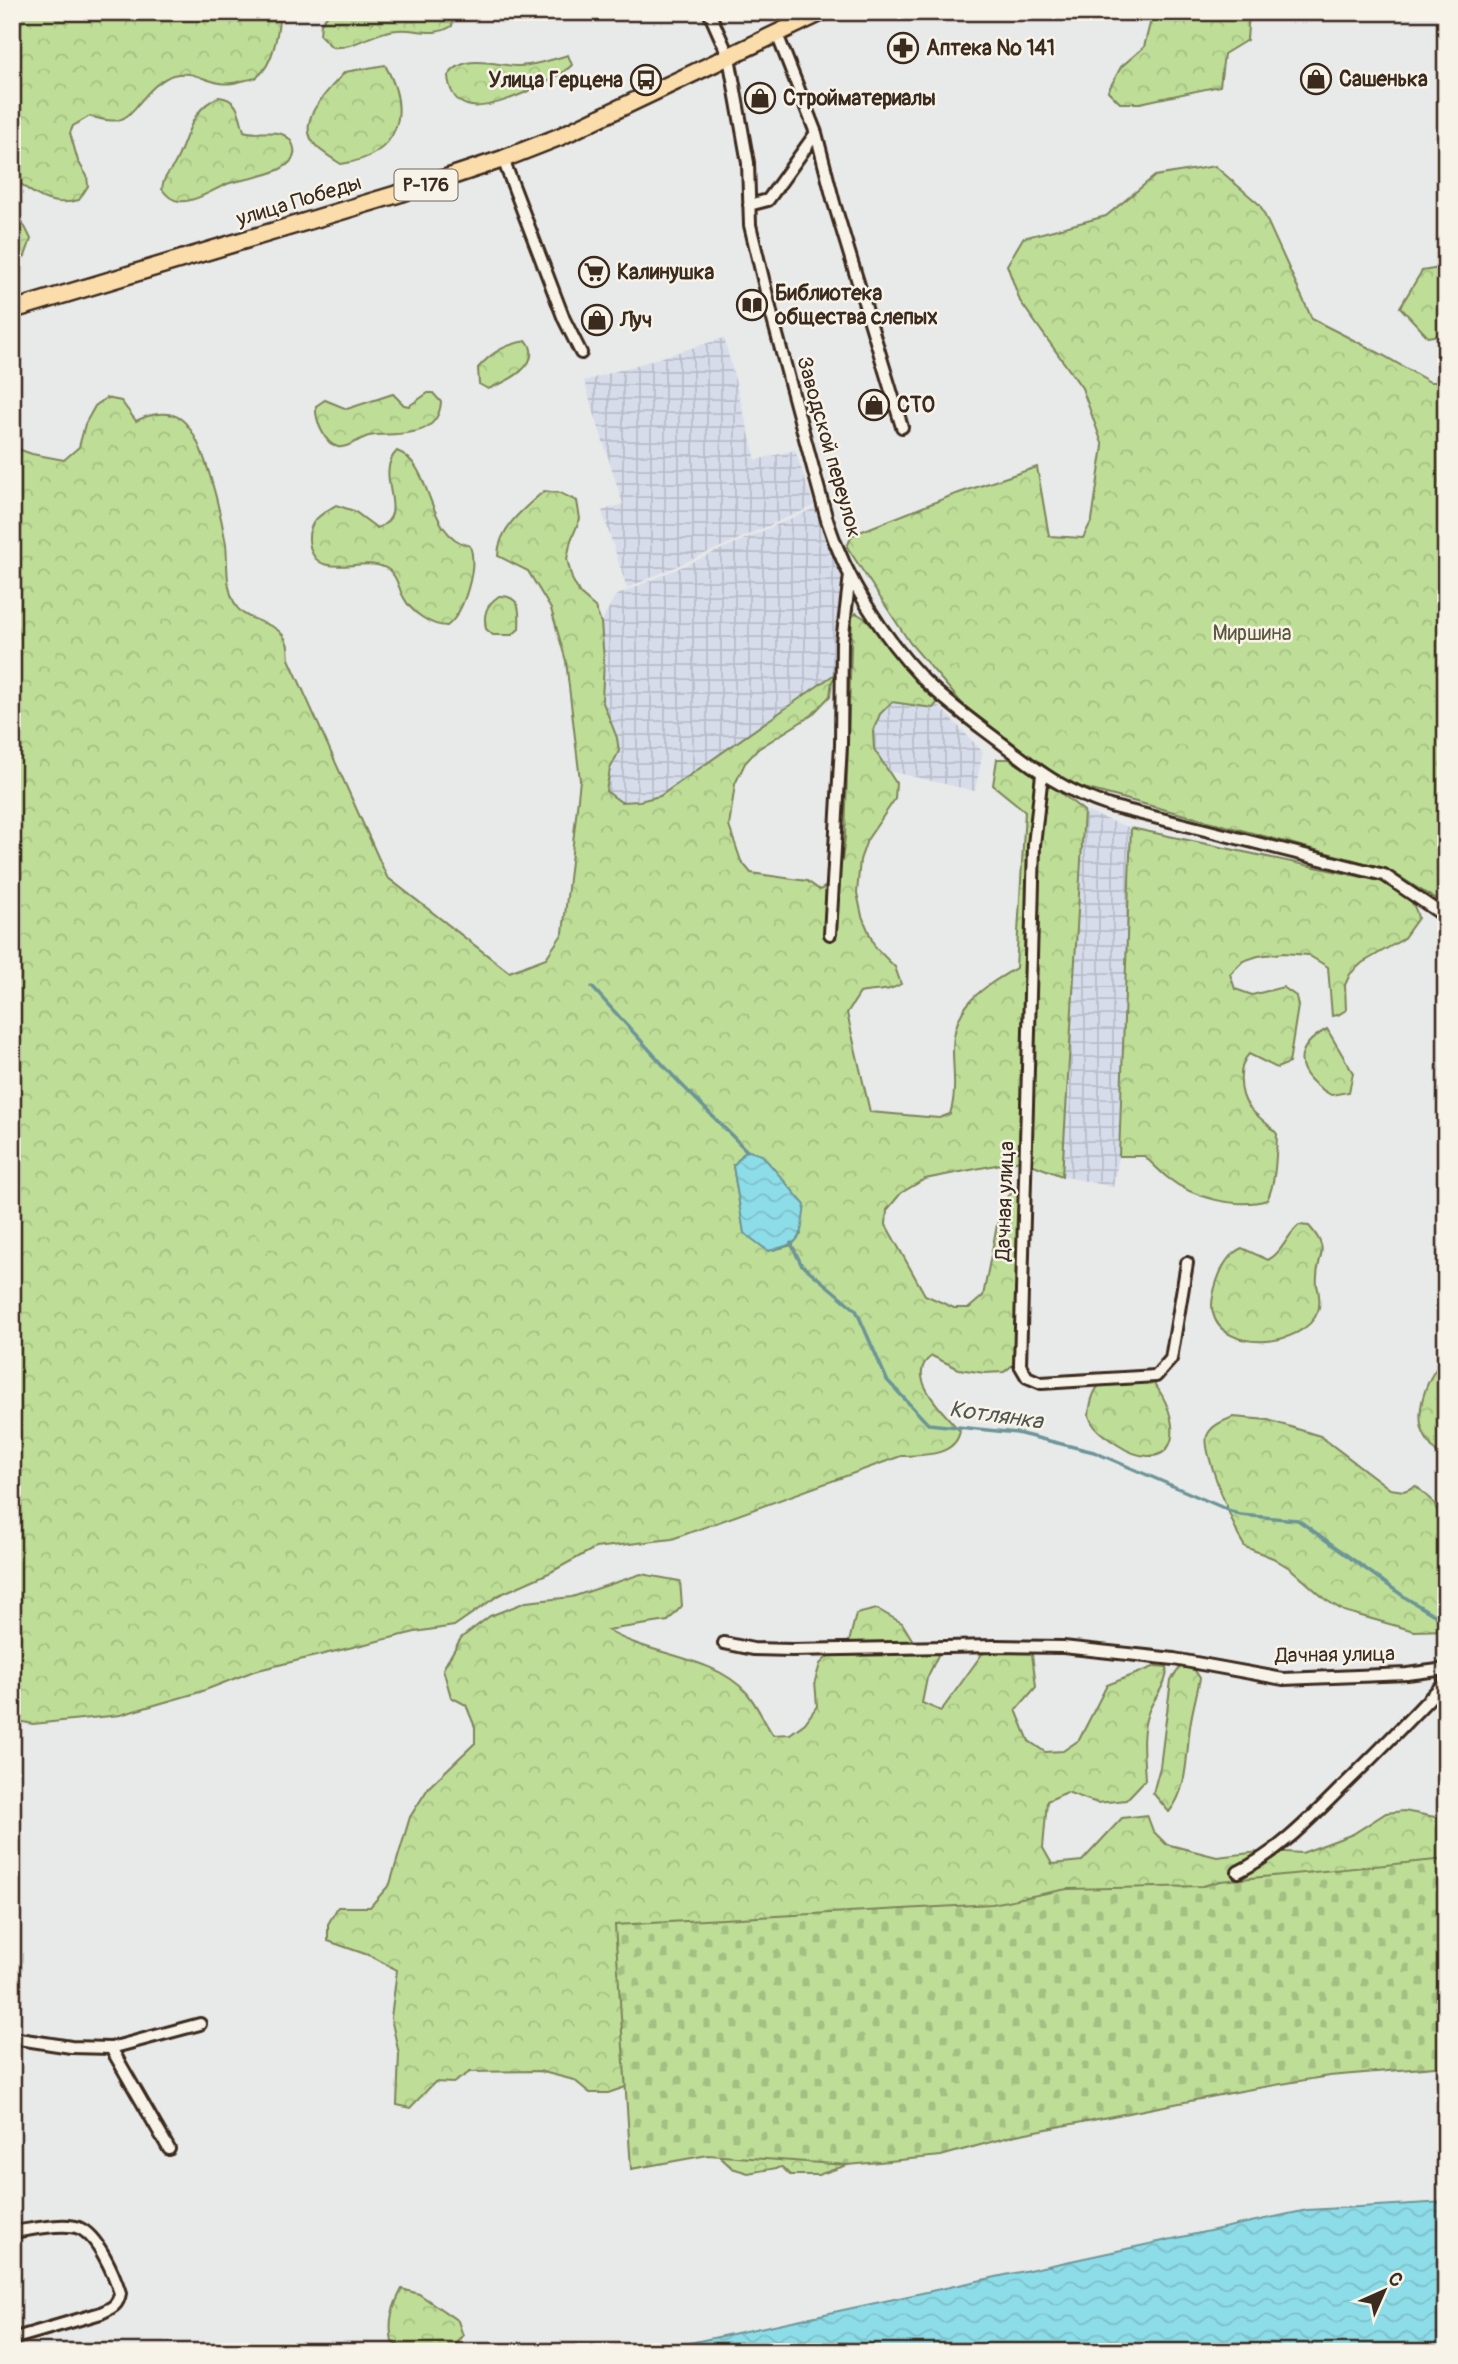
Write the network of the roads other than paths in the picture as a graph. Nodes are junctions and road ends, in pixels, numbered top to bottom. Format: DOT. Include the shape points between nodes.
graph roads {
  1 [pos="709,12"];
  2 [pos="822,12"];
  3 [pos="777,34"];
  4 [pos="729,57"];
  5 [pos="816,133"];
  6 [pos="503,159"];
  7 [pos="749,205"];
  8 [pos="12,310"];
  9 [pos="581,353"];
  10 [pos="902,427"];
  11 [pos="850,575"];
  12 [pos="1042,774"];
  13 [pos="1446,917"];
  14 [pos="830,934"];
  15 [pos="1187,1263"];
  16 [pos="724,1643"];
  17 [pos="1446,1670"];
  18 [pos="1446,1681"];
  19 [pos="1238,1872"];
  20 [pos="200,2024"];
  21 [pos="12,2038"];
  22 [pos="111,2048"];
  23 [pos="169,2149"];
  24 [pos="12,2232"];
  25 [pos="12,2339"];
  1 -- 4 [label="street"];
  2 -- 3 [label="highway, улица Победы / Р-176"];
  3 -- 4 [label="highway, улица Победы / Р-176"];
  3 -- 5 [label="street"];
  4 -- 6 [label="highway, улица Победы / Р-176"];
  4 -- 7 [label="street, Заводской переулок" via="748,163"];
  5 -- 7 [label="street" via="768,200"];
  5 -- 10 [label="street"];
  6 -- 8 [label="highway, улица Победы / Р-176"];
  6 -- 9 [label="street"];
  7 -- 11 [label="street, Заводской переулок" via="772,316 821,498"];
  11 -- 12 [label="street, Заводской переулок" via="884,632 925,681"];
  11 -- 14 [label="street" via="842,642"];
  12 -- 13 [label="street, Заводской переулок" via="1079,796 1110,806 1384,875"];
  12 -- 15 [label="street, Дачная улица" via="1034,845 1020,1364 1027,1377 1041,1383 1156,1376 1171,1359"];
  16 -- 17 [label="street, Дачная улица" via="792,1650 1063,1647 1174,1659 1283,1679"];
  18 -- 19 [label="street" via="1296,1833"];
  20 -- 22 [label="street"];
  21 -- 22 [label="street"];
  22 -- 23 [label="street"];
  24 -- 25 [label="street" via="79,2228 104,2256 120,2293 117,2303 101,2313"];
}
